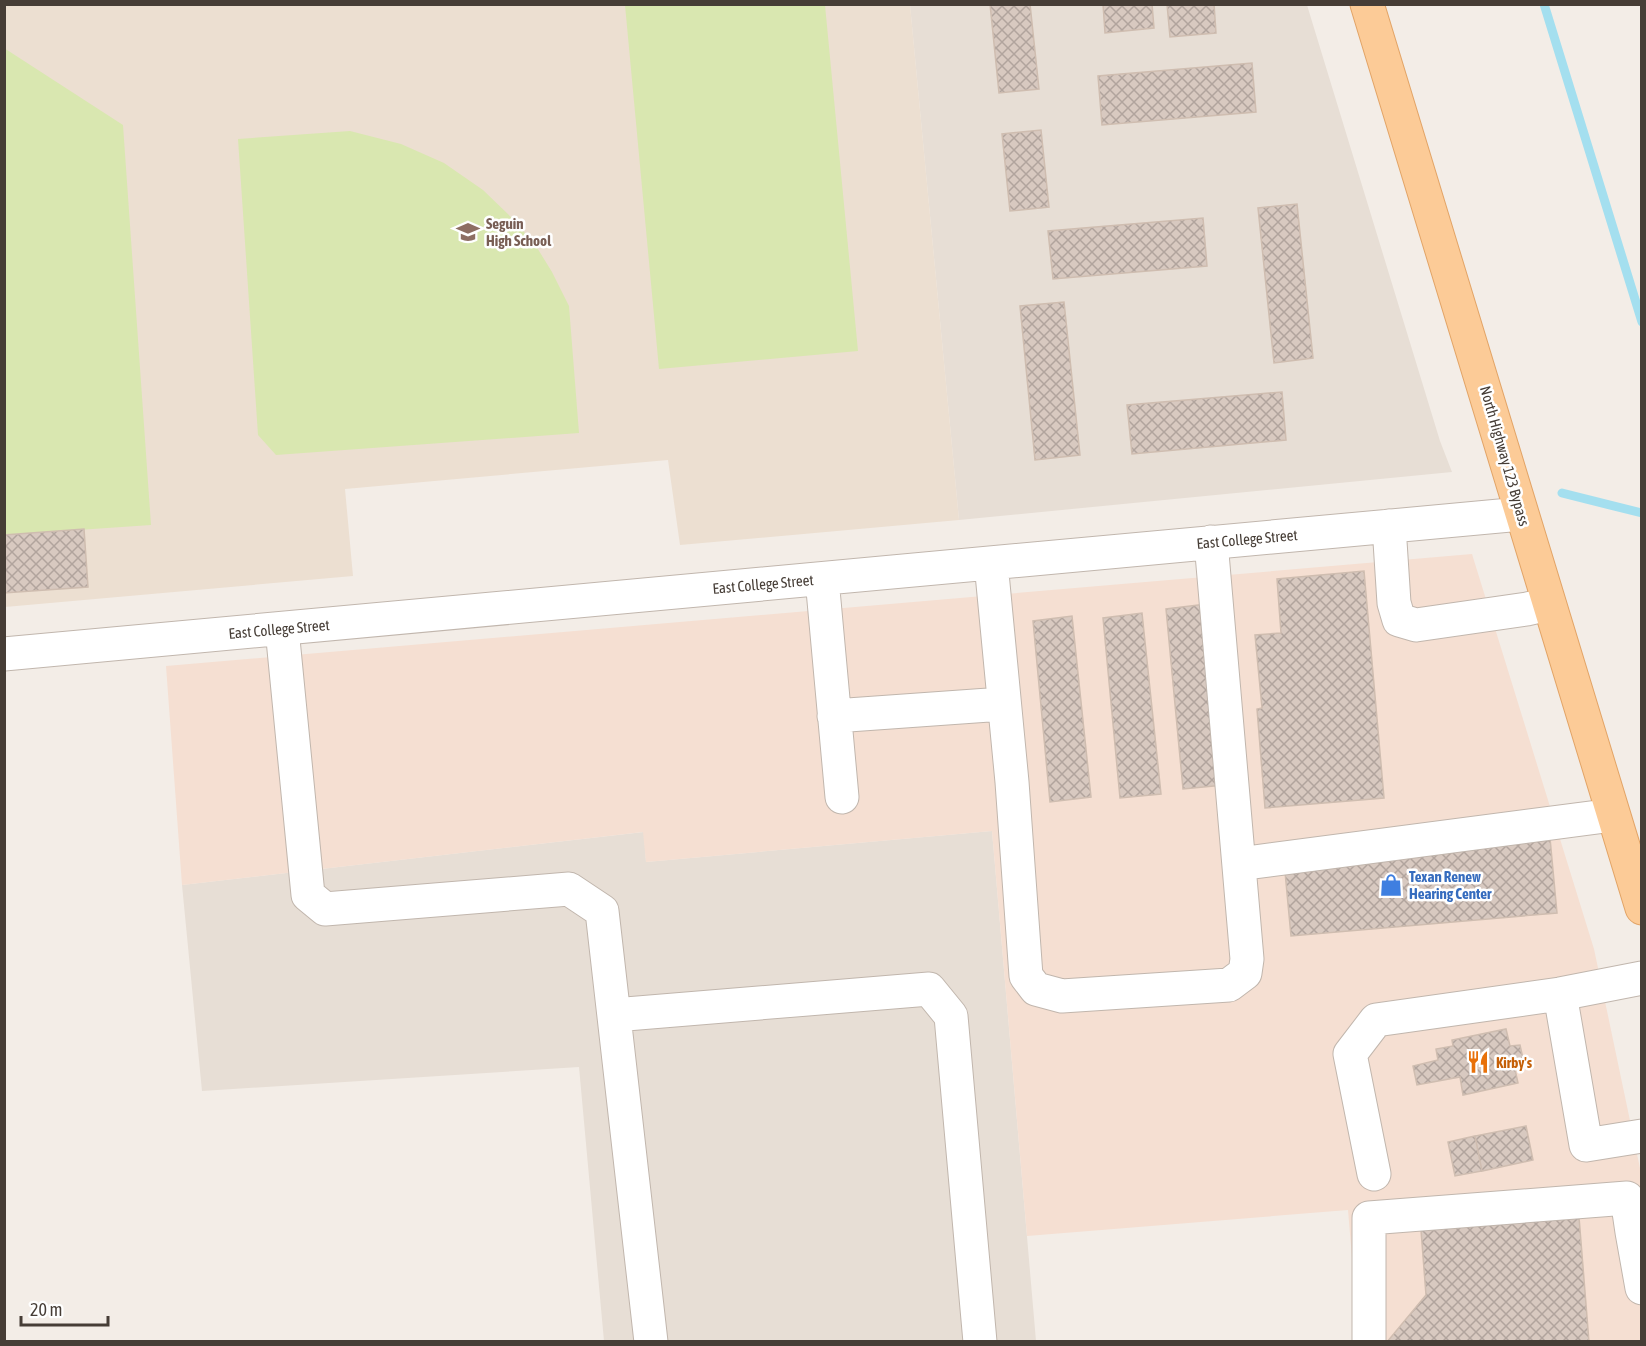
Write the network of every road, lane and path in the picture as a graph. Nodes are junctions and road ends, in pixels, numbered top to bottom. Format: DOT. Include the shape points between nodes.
graph roads {
  1 [pos="1367,4"];
  2 [pos="1521,514"];
  3 [pos="1389,526"];
  4 [pos="1212,543"];
  5 [pos="991,563"];
  6 [pos="822,579"];
  7 [pos="1549,604"];
  8 [pos="282,629"];
  9 [pos="4,654"];
  10 [pos="1003,704"];
  11 [pos="834,716"];
  12 [pos="842,797"];
  13 [pos="1613,815"];
  14 [pos="1239,864"];
  15 [pos="1641,908"];
  16 [pos="1641,978"];
  17 [pos="1560,994"];
  18 [pos="614,1015"];
  19 [pos="1641,1136"];
  20 [pos="1374,1174"];
  21 [pos="1637,1231"];
  22 [pos="1641,1288"];
  23 [pos="651,1341"];
  24 [pos="980,1341"];
  25 [pos="1369,1341"];
  1 -- 2 [label="main road, North Highway 123 Bypass"];
  2 -- 3 [label="street, East College Street"];
  2 -- 7 [label="main road, North Highway 123 Bypass"];
  3 -- 4 [label="street, East College Street"];
  3 -- 7 [label="street" via="1394,603 1399,620 1416,625"];
  4 -- 5 [label="street, East College Street"];
  4 -- 14 [label="street"];
  5 -- 6 [label="street, East College Street"];
  5 -- 10 [label="street"];
  6 -- 8 [label="street, East College Street"];
  6 -- 11 [label="street"];
  7 -- 13 [label="main road, North Highway 123 Bypass"];
  8 -- 9 [label="street, East College Street"];
  8 -- 18 [label="street" via="308,895 325,909 569,889 602,910"];
  10 -- 11 [label="street"];
  10 -- 14 [label="street" via="1026,976 1036,989 1062,996 1228,985 1245,973 1247,959"];
  11 -- 12 [label="street"];
  13 -- 14 [label="street"];
  13 -- 15 [label="main road, North Highway 123 Bypass"];
  16 -- 17 [label="street"];
  17 -- 19 [label="street" via="1586,1145"];
  17 -- 20 [label="street" via="1376,1020 1350,1054"];
  18 -- 23 [label="street"];
  18 -- 24 [label="street" via="929,989 951,1016"];
  21 -- 22 [label="street"];
  21 -- 25 [label="street" via="1627,1198 1369,1218"];
}
